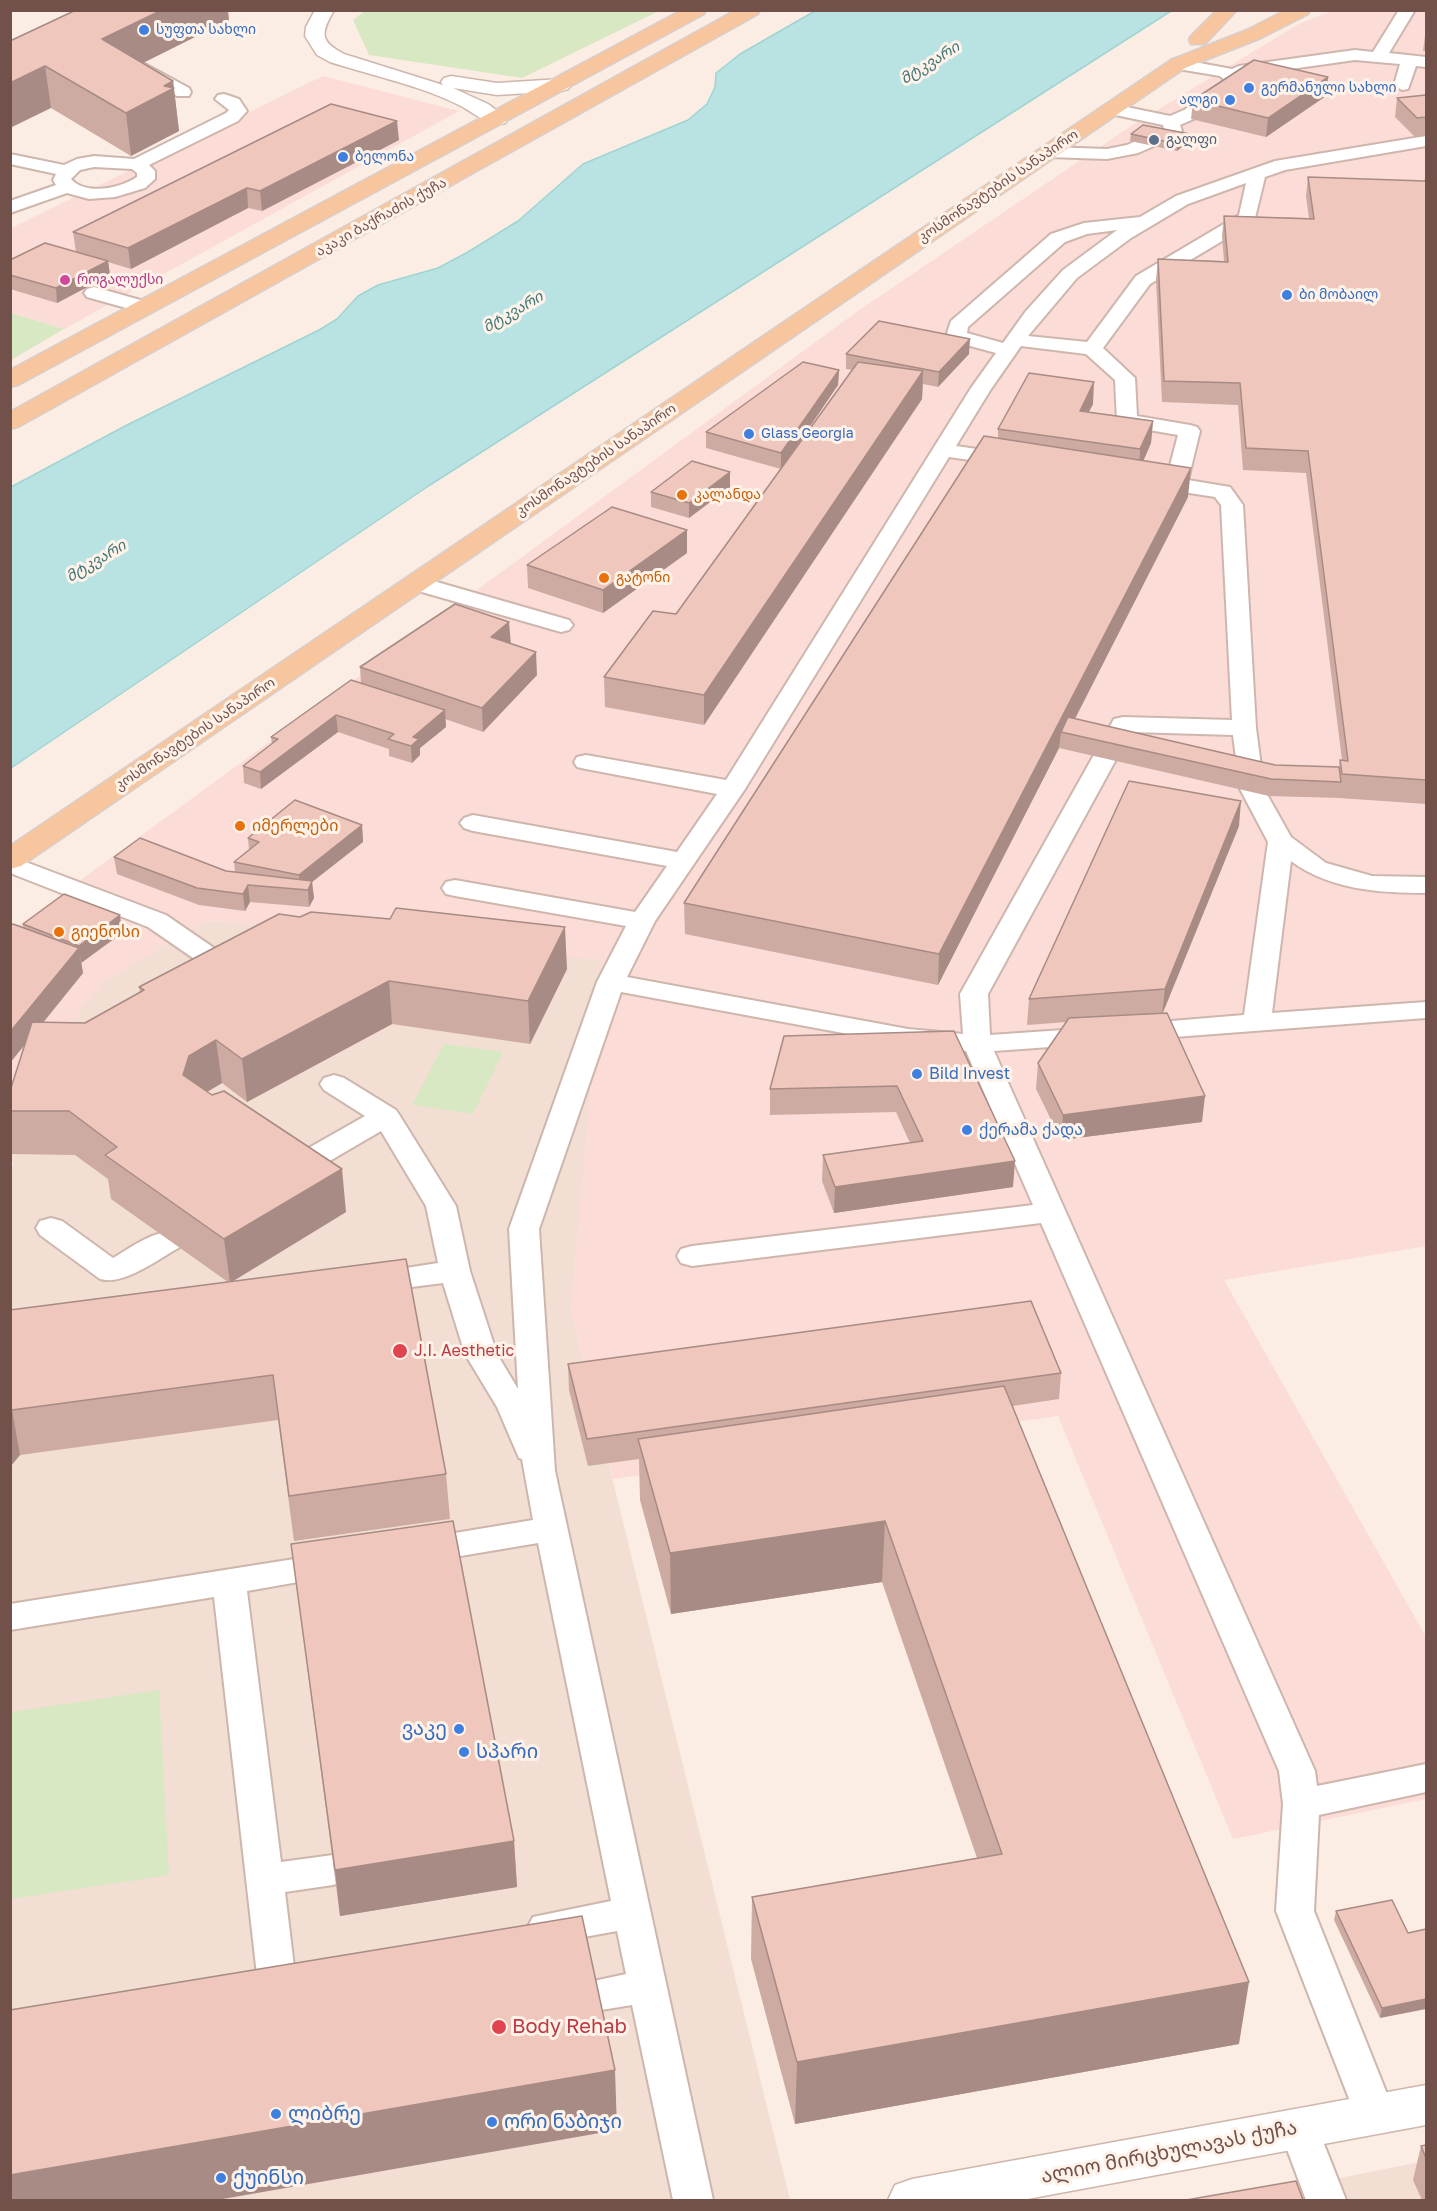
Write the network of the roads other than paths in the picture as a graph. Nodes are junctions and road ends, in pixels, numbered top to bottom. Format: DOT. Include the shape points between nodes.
graph roads {
  1 [pos="325,10"];
  2 [pos="697,10"];
  3 [pos="751,10"];
  4 [pos="1300,10"];
  5 [pos="1407,10"];
  6 [pos="1235,13"];
  7 [pos="1354,55"];
  8 [pos="1379,56"];
  9 [pos="1418,61"];
  10 [pos="1180,62"];
  11 [pos="141,67"];
  12 [pos="378,70"];
  13 [pos="1225,72"];
  14 [pos="1347,76"];
  15 [pos="561,85"];
  16 [pos="1402,85"];
  17 [pos="183,92"];
  18 [pos="224,99"];
  19 [pos="1112,109"];
  20 [pos="498,119"];
  21 [pos="1172,122"];
  22 [pos="1426,141"];
  23 [pos="1048,152"];
  24 [pos="10,159"];
  25 [pos="137,164"];
  26 [pos="1257,174"];
  27 [pos="67,179"];
  28 [pos="19,197"];
  29 [pos="10,208"];
  30 [pos="1145,221"];
  31 [pos="94,293"];
  32 [pos="144,308"];
  33 [pos="1012,345"];
  34 [pos="1092,349"];
  35 [pos="10,380"];
  36 [pos="10,422"];
  37 [pos="943,450"];
  38 [pos="1036,464"];
  39 [pos="1130,477"];
  40 [pos="1176,484"];
  41 [pos="416,583"];
  42 [pos="561,625"];
  43 [pos="1244,728"];
  44 [pos="586,762"];
  45 [pos="734,789"];
  46 [pos="473,824"];
  47 [pos="1281,842"];
  48 [pos="683,861"];
  49 [pos="10,862"];
  50 [pos="1426,885"];
  51 [pos="455,888"];
  52 [pos="642,921"];
  53 [pos="204,954"];
  54 [pos="611,982"];
  55 [pos="1426,1010"];
  56 [pos="1257,1023"];
  57 [pos="977,1044"];
  58 [pos="334,1084"];
  59 [pos="386,1116"];
  60 [pos="287,1173"];
  61 [pos="1050,1212"];
  62 [pos="51,1228"];
  63 [pos="169,1240"];
  64 [pos="692,1256"];
  65 [pos="455,1271"];
  66 [pos="350,1285"];
  67 [pos="539,1471"];
  68 [pos="550,1529"];
  69 [pos="229,1582"];
  70 [pos="10,1617"];
  71 [pos="1426,1778"];
  72 [pos="1301,1804"];
  73 [pos="333,1870"];
  74 [pos="264,1880"];
  75 [pos="631,1913"];
  76 [pos="513,1934"];
  77 [pos="276,1974"];
  78 [pos="647,1986"];
  79 [pos="589,1996"];
  80 [pos="1426,2105"];
  81 [pos="1375,2114"];
  82 [pos="1299,2128"];
  83 [pos="693,2200"];
  84 [pos="912,2200"];
  85 [pos="1326,2200"];
  1 -- 12 [label="street" via="315,27 318,45 337,58"];
  2 -- 15 [label="main road, აკაკი ბაქრაძის ქუჩა"];
  3 -- 36 [label="main road, აკაკი ბაქრაძის ქუჩა"];
  4 -- 10 [label="main road, კოსმონავტების სანაპირო" via="1254,34"];
  5 -- 8 [label="lane"];
  6 -- 10 [label="main road, კოსმონავტების სანაპირო" via="1198,40"];
  7 -- 8 [label="lane"];
  7 -- 13 [label="lane"];
  7 -- 14 [label="lane"];
  8 -- 9 [label="lane"];
  9 -- 16 [label="lane"];
  10 -- 13 [label="lane"];
  10 -- 19 [label="main road, კოსმონავტების სანაპირო"];
  11 -- 17 [label="lane"];
  12 -- 15 [label="street" via="497,89"];
  12 -- 20 [label="street" via="483,108"];
  13 -- 21 [label="lane" via="1238,82"];
  15 -- 20 [label="main road, აკაკი ბაქრაძის ქუჩა"];
  18 -- 25 [label="lane" via="237,107 232,117"];
  19 -- 21 [label="lane"];
  19 -- 23 [label="main road, კოსმონავტების სანაპირო"];
  20 -- 32 [label="main road, აკაკი ბაქრაძის ქუჩა"];
  21 -- 23 [label="lane" via="1173,131 1132,149 1107,154"];
  22 -- 26 [label="lane" via="1281,165"];
  23 -- 41 [label="main road, კოსმონავტების სანაპირო"];
  24 -- 27 [label="lane"];
  25 -- 27 [label="lane" via="99,161 75,167"];
  25 -- 27 [label="lane" via="148,175 125,190 93,193"];
  26 -- 30 [label="lane" via="1182,200"];
  26 -- 34 [label="lane" via="1248,218 1143,280"];
  27 -- 28 [label="lane"];
  28 -- 29 [label="lane"];
  30 -- 33 [label="lane" via="1070,274"];
  30 -- 33 [label="lane" via="1084,229 1059,238 958,325 959,337"];
  31 -- 32 [label="lane"];
  32 -- 35 [label="main road, აკაკი ბაქრაძის ქუჩა"];
  33 -- 34 [label="lane"];
  33 -- 37 [label="lane"];
  34 -- 40 [label="lane" via="1125,378 1126,421 1190,431"];
  37 -- 38 [label="lane"];
  37 -- 45 [label="lane"];
  39 -- 40 [label="lane"];
  40 -- 43 [label="lane" via="1222,492 1233,505"];
  41 -- 42 [label="lane"];
  41 -- 49 [label="main road, კოსმონავტების სანაპირო"];
  43 -- 47 [label="lane" via="1252,789"];
  43 -- 57 [label="lane" via="1123,724 974,994"];
  44 -- 45 [label="lane"];
  45 -- 48 [label="lane"];
  46 -- 48 [label="lane"];
  47 -- 50 [label="lane" via="1317,868 1370,884"];
  47 -- 56 [label="lane"];
  48 -- 52 [label="lane"];
  49 -- 53 [label="lane" via="157,921"];
  51 -- 52 [label="lane"];
  52 -- 54 [label="lane"];
  54 -- 57 [label="lane" via="908,1037"];
  54 -- 67 [label="lane" via="524,1230"];
  55 -- 56 [label="lane"];
  56 -- 57 [label="lane"];
  57 -- 61 [label="lane"];
  58 -- 59 [label="lane"];
  59 -- 60 [label="lane"];
  59 -- 65 [label="lane" via="441,1206"];
  61 -- 64 [label="lane"];
  61 -- 72 [label="lane" via="1297,1771"];
  62 -- 63 [label="lane" via="111,1272"];
  65 -- 66 [label="lane"];
  65 -- 67 [label="lane" via="481,1354 513,1407"];
  67 -- 68 [label="lane"];
  68 -- 69 [label="lane"];
  68 -- 75 [label="lane"];
  69 -- 70 [label="lane"];
  69 -- 74 [label="lane"];
  71 -- 72 [label="lane"];
  72 -- 81 [label="lane" via="1295,1911"];
  73 -- 74 [label="lane"];
  74 -- 77 [label="lane"];
  75 -- 76 [label="lane"];
  75 -- 78 [label="lane"];
  78 -- 79 [label="lane"];
  78 -- 83 [label="lane"];
  80 -- 81 [label="street, ალიო მირცხულავას ქუჩა"];
  81 -- 82 [label="street, ალიო მირცხულავას ქუჩა"];
  82 -- 84 [label="street, ალიო მირცხულავას ქუჩა"];
  82 -- 85 [label="lane"];
}
